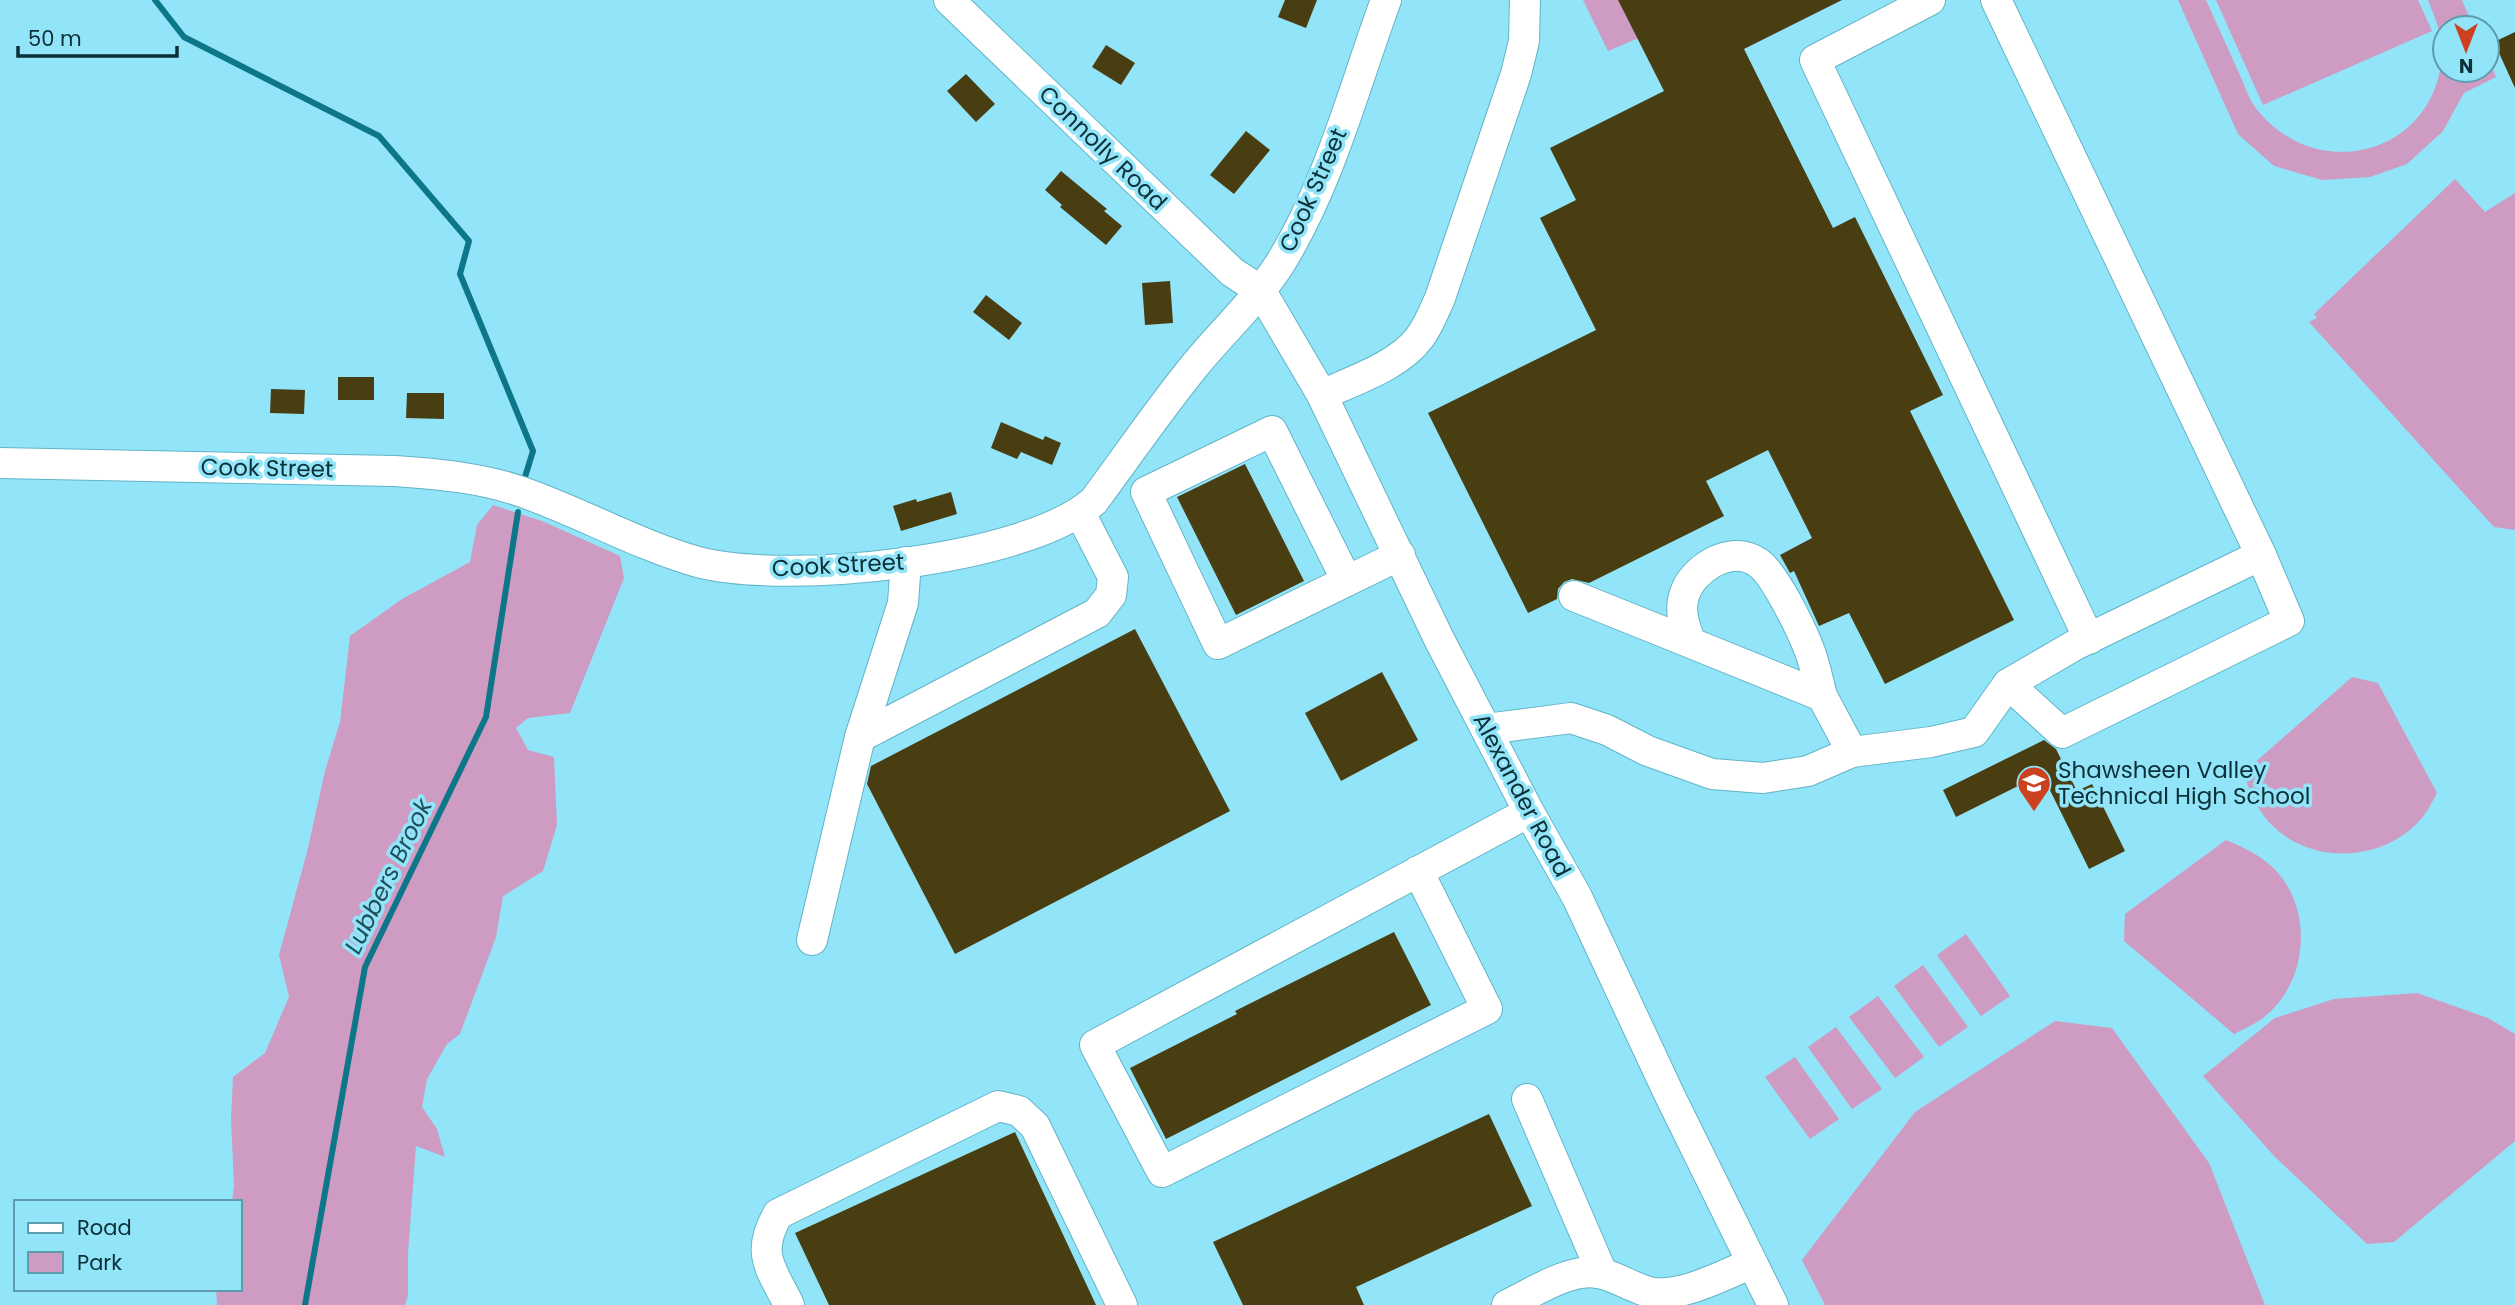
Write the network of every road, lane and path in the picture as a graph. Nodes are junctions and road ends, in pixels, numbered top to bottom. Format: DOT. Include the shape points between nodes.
graph roads {
  1 [pos="949,0"];
  2 [pos="1386,0"];
  3 [pos="1525,0"];
  4 [pos="1930,0"];
  5 [pos="1996,0"];
  6 [pos="1261,291"];
  7 [pos="1322,395"];
  8 [pos="0,463"];
  9 [pos="1080,513"];
  10 [pos="1400,555"];
  11 [pos="2261,555"];
  12 [pos="906,562"];
  13 [pos="1347,581"];
  14 [pos="1574,596"];
  15 [pos="2089,639"];
  16 [pos="1691,643"];
  17 [pos="2008,684"];
  18 [pos="1822,696"];
  19 [pos="1486,729"];
  20 [pos="860,737"];
  21 [pos="1852,752"];
  22 [pos="1529,812"];
  23 [pos="1418,871"];
  24 [pos="812,940"];
  25 [pos="1527,1099"];
  26 [pos="1752,1263"];
  27 [pos="1602,1273"];
  28 [pos="789,1305"];
  29 [pos="1122,1305"];
  30 [pos="1507,1305"];
  31 [pos="1773,1305"];
  1 -- 6 [label="street, Connolly Road" via="1232,272"];
  2 -- 6 [label="street, Cook Street" via="1305,218"];
  3 -- 7 [label="street" via="1524,41 1516,74 1430,320 1406,351"];
  4 -- 15 [label="street" via="1815,60"];
  5 -- 11 [label="street"];
  6 -- 7 [label="street, Alexander Road"];
  6 -- 9 [label="street, Cook Street" via="1196,364 1094,501"];
  7 -- 10 [label="street, Alexander Road"];
  8 -- 12 [label="street, Cook Street" via="442,474 524,493 665,553 702,563 806,570"];
  9 -- 12 [label="street, Cook Street" via="1020,538"];
  9 -- 20 [label="street" via="1113,577 1111,596 1097,613"];
  10 -- 13 [label="street"];
  10 -- 19 [label="street, Alexander Road"];
  11 -- 15 [label="street"];
  11 -- 17 [label="street" via="2289,621 2062,733"];
  12 -- 20 [label="street" via="903,603"];
  13 -- 13 [label="street" via="1218,644 1146,492 1272,431"];
  14 -- 16 [label="street"];
  15 -- 17 [label="street"];
  16 -- 18 [label="street"];
  16 -- 18 [label="street" via="1683,620 1689,581 1724,557 1755,560 1769,571 1810,650"];
  17 -- 21 [label="street" via="1974,732"];
  18 -- 21 [label="street"];
  19 -- 21 [label="street" via="1571,718 1712,774 1763,778 1808,771"];
  19 -- 22 [label="street, Alexander Road"];
  20 -- 24 [label="street"];
  22 -- 23 [label="street"];
  22 -- 26 [label="street, Alexander Road" via="1577,897"];
  23 -- 23 [label="street" via="1095,1045 1162,1172 1488,1009"];
  25 -- 27 [label="street"];
  26 -- 27 [label="street" via="1674,1292 1651,1292"];
  26 -- 31 [label="street, Alexander Road"];
  27 -- 30 [label="street" via="1582,1272"];
  28 -- 29 [label="street" via="765,1257 768,1231 778,1214 998,1106 1019,1111 1035,1126"];
}
